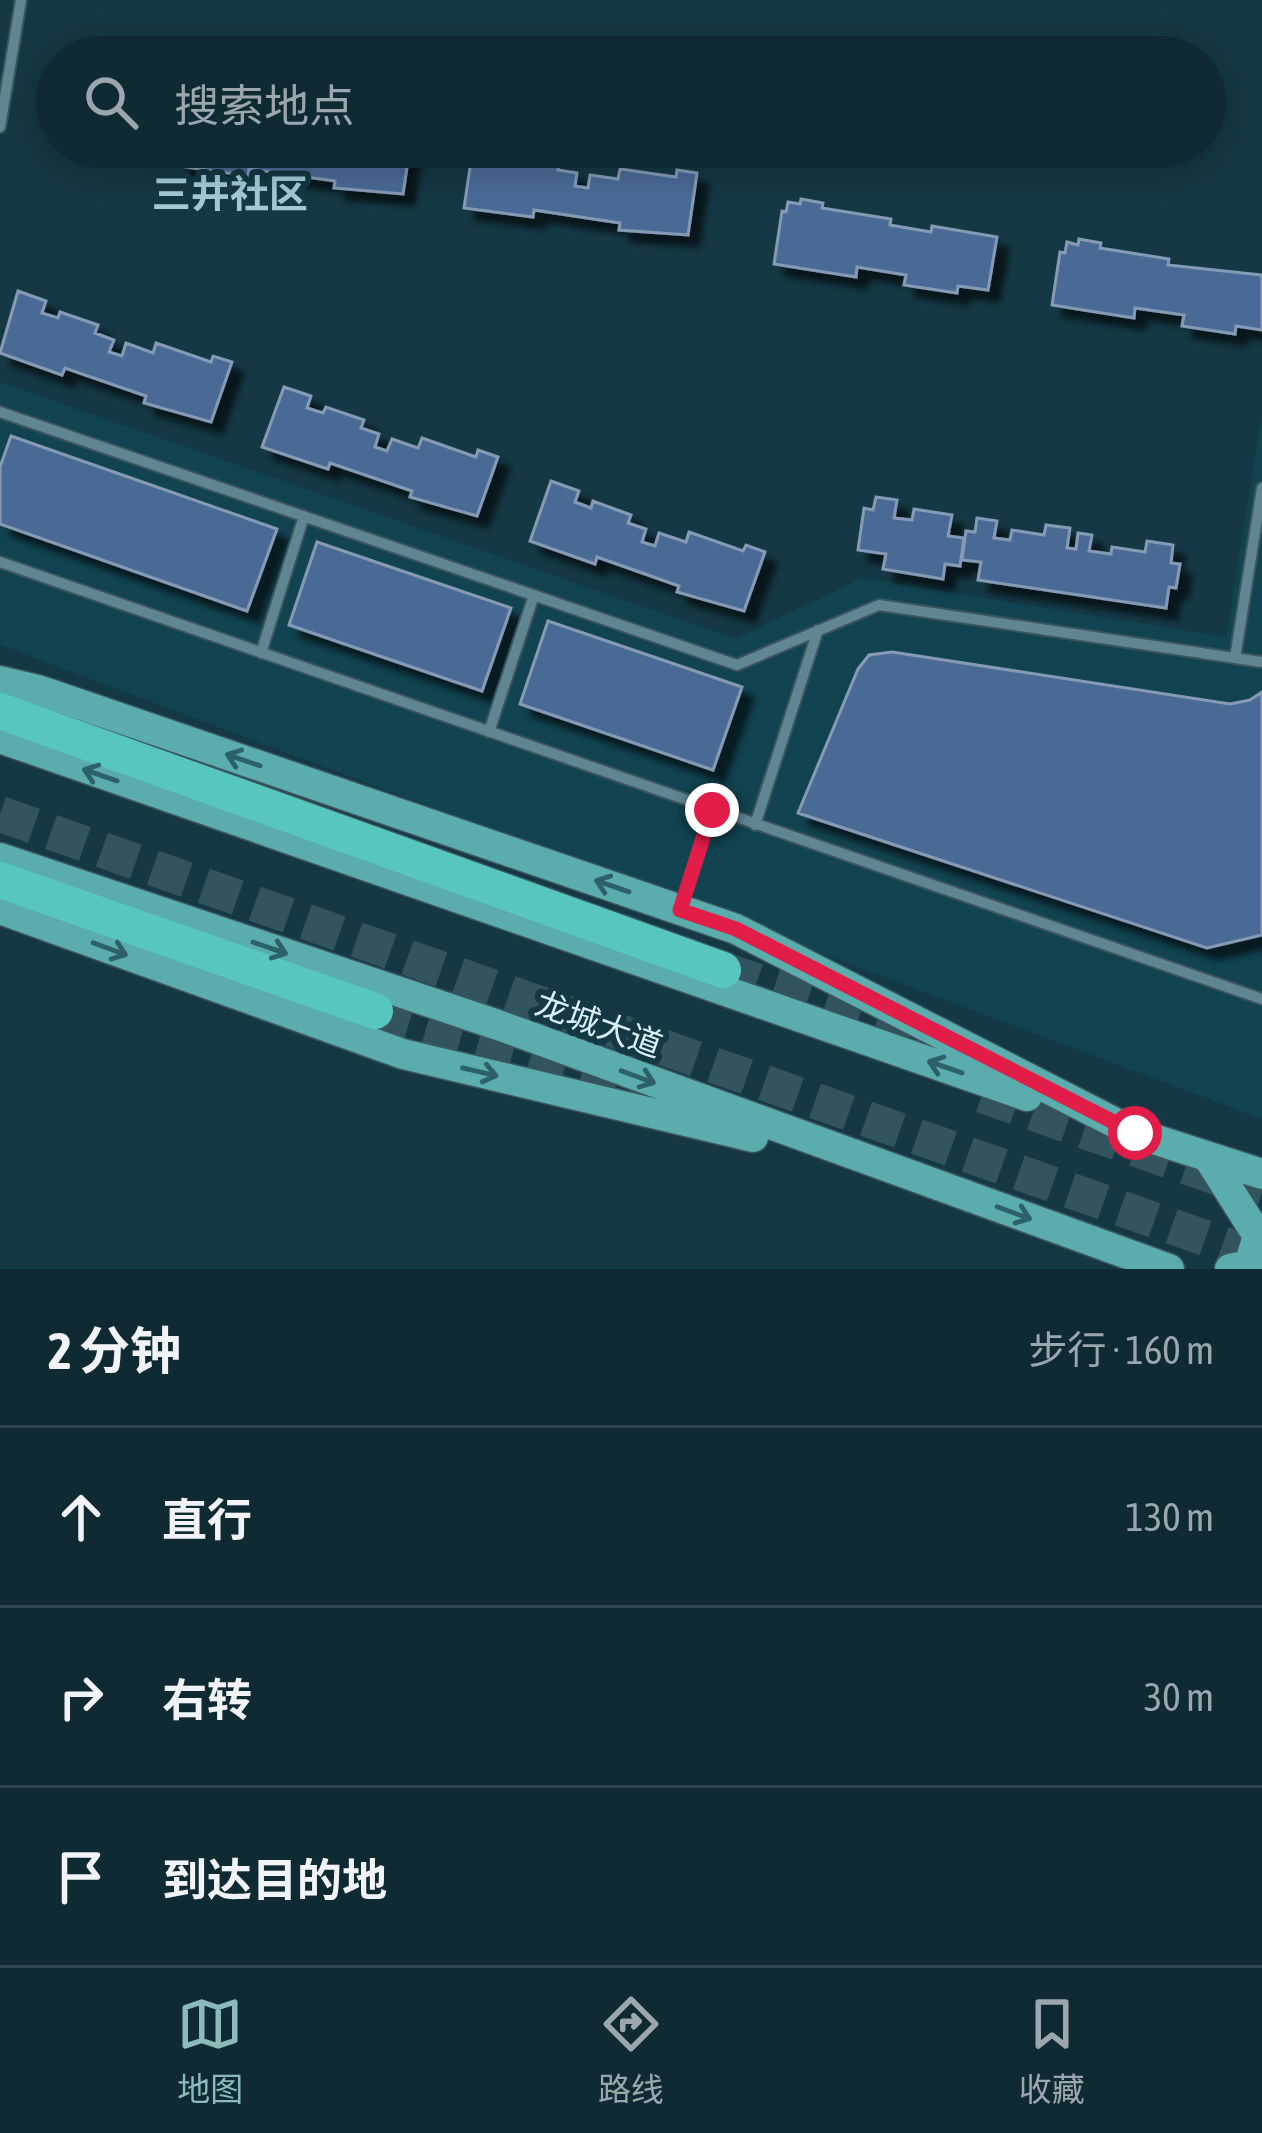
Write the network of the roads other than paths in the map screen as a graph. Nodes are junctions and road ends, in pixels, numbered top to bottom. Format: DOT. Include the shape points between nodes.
graph roads {
  1 [pos="21,0"];
  2 [pos="0,127"];
  3 [pos="0,412"];
  4 [pos="1262,488"];
  5 [pos="304,517"];
  6 [pos="0,562"];
  7 [pos="534,596"];
  8 [pos="818,630"];
  9 [pos="261,653"];
  10 [pos="1235,658"];
  11 [pos="1262,662"];
  12 [pos="0,681"];
  13 [pos="0,711"];
  14 [pos="489,732"];
  15 [pos="0,739"];
  16 [pos="712,810"];
  17 [pos="755,825"];
  18 [pos="0,858"];
  19 [pos="0,880"];
  20 [pos="0,909"];
  21 [pos="680,910"];
  22 [pos="723,970"];
  23 [pos="1262,999"];
  24 [pos="375,1011"];
  25 [pos="1135,1133"];
  26 [pos="1208,1157"];
  27 [pos="904,1173"];
  28 [pos="1262,1174"];
  29 [pos="1169,1269"];
  30 [pos="1230,1269"];
  1 -- 2 [label="lane"];
  3 -- 5 [label="lane"];
  4 -- 10 [label="lane"];
  5 -- 7 [label="lane"];
  5 -- 9 [label="lane"];
  6 -- 9 [label="lane"];
  7 -- 8 [label="lane" via="737,665"];
  7 -- 14 [label="lane"];
  8 -- 10 [label="lane" via="879,604"];
  8 -- 17 [label="lane"];
  9 -- 14 [label="lane"];
  10 -- 11 [label="lane"];
  21 -- 12 [label="main road, one-way"];
  13 -- 22 [label="highway"];
  14 -- 16 [label="lane"];
  25 -- 15 [label="main road, one-way"];
  16 -- 17 [label="lane"];
  16 -- 21 [label="lane"];
  17 -- 23 [label="lane"];
  18 -- 27 [label="main road, 龙城大道, one-way" via="498,1025"];
  19 -- 24 [label="highway"];
  20 -- 27 [label="main road, one-way" via="403,1054"];
  21 -- 25 [label="main road" via="736,929"];
  25 -- 26 [label="main road"];
  26 -- 28 [label="main road"];
  26 -- 30 [label="main road" via="1258,1236 1249,1265"];
  27 -- 29 [label="main road, 龙城大道, one-way"];
}
